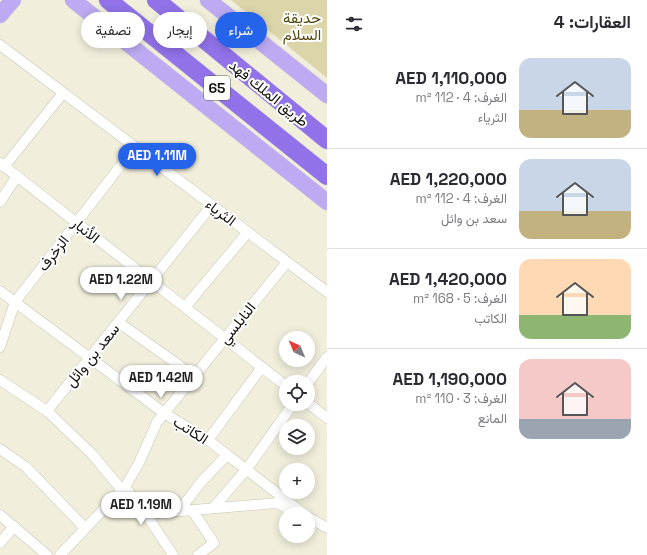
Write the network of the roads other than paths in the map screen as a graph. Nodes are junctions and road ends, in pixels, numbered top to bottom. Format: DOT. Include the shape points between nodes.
graph roads {
  1 [pos="2,0"];
  2 [pos="13,0"];
  3 [pos="73,0"];
  4 [pos="81,0"];
  5 [pos="108,0"];
  6 [pos="156,0"];
  7 [pos="208,0"];
  8 [pos="0,10"];
  9 [pos="88,12"];
  10 [pos="91,12"];
  11 [pos="0,14"];
  12 [pos="0,45"];
  13 [pos="133,48"];
  14 [pos="63,93"];
  15 [pos="327,95"];
  16 [pos="327,140"];
  17 [pos="135,147"];
  18 [pos="2,165"];
  19 [pos="17,176"];
  20 [pos="327,176"];
  21 [pos="0,202"];
  22 [pos="327,202"];
  23 [pos="212,205"];
  24 [pos="77,222"];
  25 [pos="248,232"];
  26 [pos="287,262"];
  27 [pos="150,282"];
  28 [pos="0,291"];
  29 [pos="327,292"];
  30 [pos="15,302"];
  31 [pos="185,307"];
  32 [pos="118,322"];
  33 [pos="226,338"];
  34 [pos="0,347"];
  35 [pos="327,357"];
  36 [pos="90,358"];
  37 [pos="262,367"];
  38 [pos="314,375"];
  39 [pos="194,376"];
  40 [pos="0,380"];
  41 [pos="279,380"];
  42 [pos="315,409"];
  43 [pos="288,411"];
  44 [pos="47,412"];
  45 [pos="164,413"];
  46 [pos="327,418"];
  47 [pos="208,440"];
  48 [pos="0,449"];
  49 [pos="227,455"];
  50 [pos="246,470"];
  51 [pos="123,488"];
  52 [pos="214,507"];
  53 [pos="285,507"];
  54 [pos="295,507"];
  55 [pos="192,510"];
  56 [pos="179,511"];
  57 [pos="146,514"];
  58 [pos="0,515"];
  59 [pos="315,522"];
  60 [pos="14,526"];
  61 [pos="85,528"];
  62 [pos="327,528"];
  63 [pos="0,543"];
  64 [pos="47,555"];
  65 [pos="60,555"];
  66 [pos="172,555"];
  67 [pos="198,555"];
  1 -- 8 [label="main road"];
  2 -- 11 [label="main road"];
  3 -- 9 [label="main road"];
  4 -- 10 [label="main road"];
  5 -- 20 [label="highway, طريق الملك فهد / 65"];
  6 -- 16 [label="highway, طريق الملك فهد / 65"];
  7 -- 15 [label="main road"];
  12 -- 14 [label="street, الثرياء"];
  13 -- 22 [label="main road"];
  14 -- 17 [label="street, الثرياء"];
  14 -- 18 [label="street"];
  17 -- 23 [label="street, الثرياء"];
  17 -- 24 [label="street, الزخرف"];
  18 -- 19 [label="street, الأنبار"];
  19 -- 21 [label="street"];
  19 -- 24 [label="street, الأنبار"];
  23 -- 25 [label="street, الثرياء"];
  23 -- 27 [label="street, سعد بن وائل"];
  24 -- 27 [label="street, الأنبار"];
  24 -- 30 [label="street, الزخرف"];
  25 -- 26 [label="street, الثرياء"];
  25 -- 31 [label="street"];
  26 -- 29 [label="street, الثرياء"];
  26 -- 33 [label="street, النابلسي"];
  27 -- 31 [label="street, الأنبار"];
  27 -- 32 [label="street, سعد بن وائل"];
  28 -- 30 [label="street, الكاتب"];
  30 -- 34 [label="street, الزخرف"];
  30 -- 36 [label="street, الكاتب"];
  31 -- 33 [label="street, الأنبار"];
  32 -- 36 [label="street, سعد بن وائل"];
  32 -- 39 [label="street"];
  33 -- 37 [label="street, الأنبار"];
  33 -- 39 [label="street, النابلسي"];
  35 -- 38 [label="street"];
  36 -- 44 [label="street, سعد بن وائل"];
  36 -- 45 [label="street, الكاتب"];
  37 -- 41 [label="street, الأنبار"];
  37 -- 47 [label="street"];
  39 -- 45 [label="street, النابلسي"];
  40 -- 44 [label="street"];
  42 -- 46 [label="street"];
  43 -- 50 [label="street"];
  44 -- 51 [label="street" via="92,454"];
  45 -- 47 [label="street, الكاتب"];
  45 -- 51 [label="street, النابلسي" via="156,422 139,463"];
  47 -- 49 [label="street, الكاتب"];
  48 -- 61 [label="street" via="26,467"];
  49 -- 50 [label="street, الكاتب"];
  49 -- 56 [label="street" via="202,481"];
  50 -- 52 [label="street"];
  50 -- 54 [label="street, الكاتب"];
  51 -- 57 [label="street"];
  51 -- 61 [label="street, النابلسي"];
  52 -- 53 [label="street" via="277,503"];
  52 -- 55 [label="street"];
  55 -- 56 [label="street"];
  55 -- 67 [label="street" via="214,543"];
  56 -- 57 [label="street"];
  57 -- 66 [label="street"];
  58 -- 60 [label="street"];
  59 -- 62 [label="street"];
  60 -- 63 [label="street"];
  60 -- 64 [label="street"];
  61 -- 65 [label="street, النابلسي"];
}
